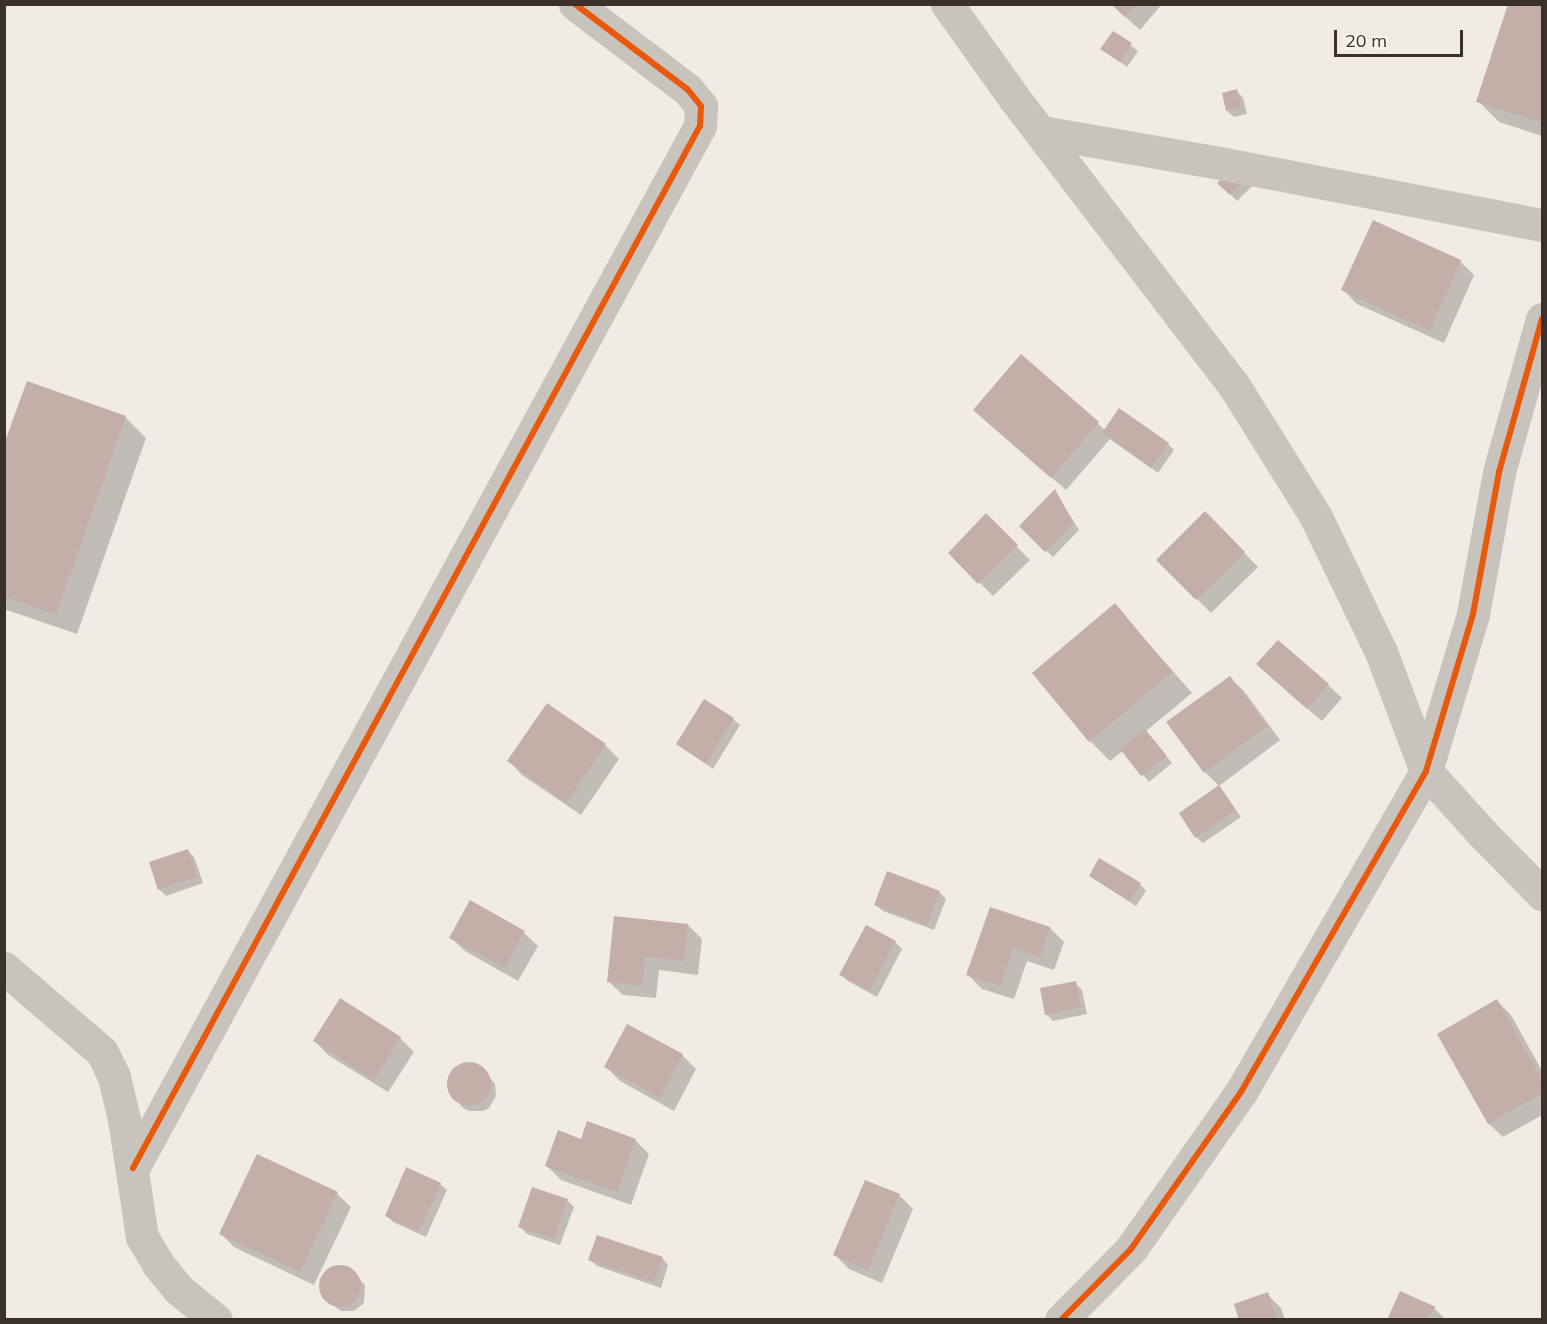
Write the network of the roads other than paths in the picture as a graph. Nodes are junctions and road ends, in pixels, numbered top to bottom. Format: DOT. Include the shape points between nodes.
graph roads {
  1 [pos="575,4"];
  2 [pos="947,4"];
  3 [pos="1042,132"];
  4 [pos="1542,225"];
  5 [pos="1542,319"];
  6 [pos="1426,771"];
  7 [pos="1542,894"];
  8 [pos="4,968"];
  9 [pos="134,1168"];
  10 [pos="216,1320"];
  11 [pos="1061,1320"];
  1 -- 9 [label="street" via="687,89 700,106 700,126"];
  2 -- 3 [label="street"];
  3 -- 4 [label="street"];
  3 -- 6 [label="street" via="1233,384 1316,516 1381,652"];
  5 -- 6 [label="street" via="1499,472 1473,614"];
  6 -- 7 [label="street"];
  6 -- 11 [label="street" via="1241,1092 1131,1249"];
  8 -- 9 [label="street" via="102,1052 114,1077"];
  9 -- 10 [label="street" via="141,1237 178,1289"];
}
